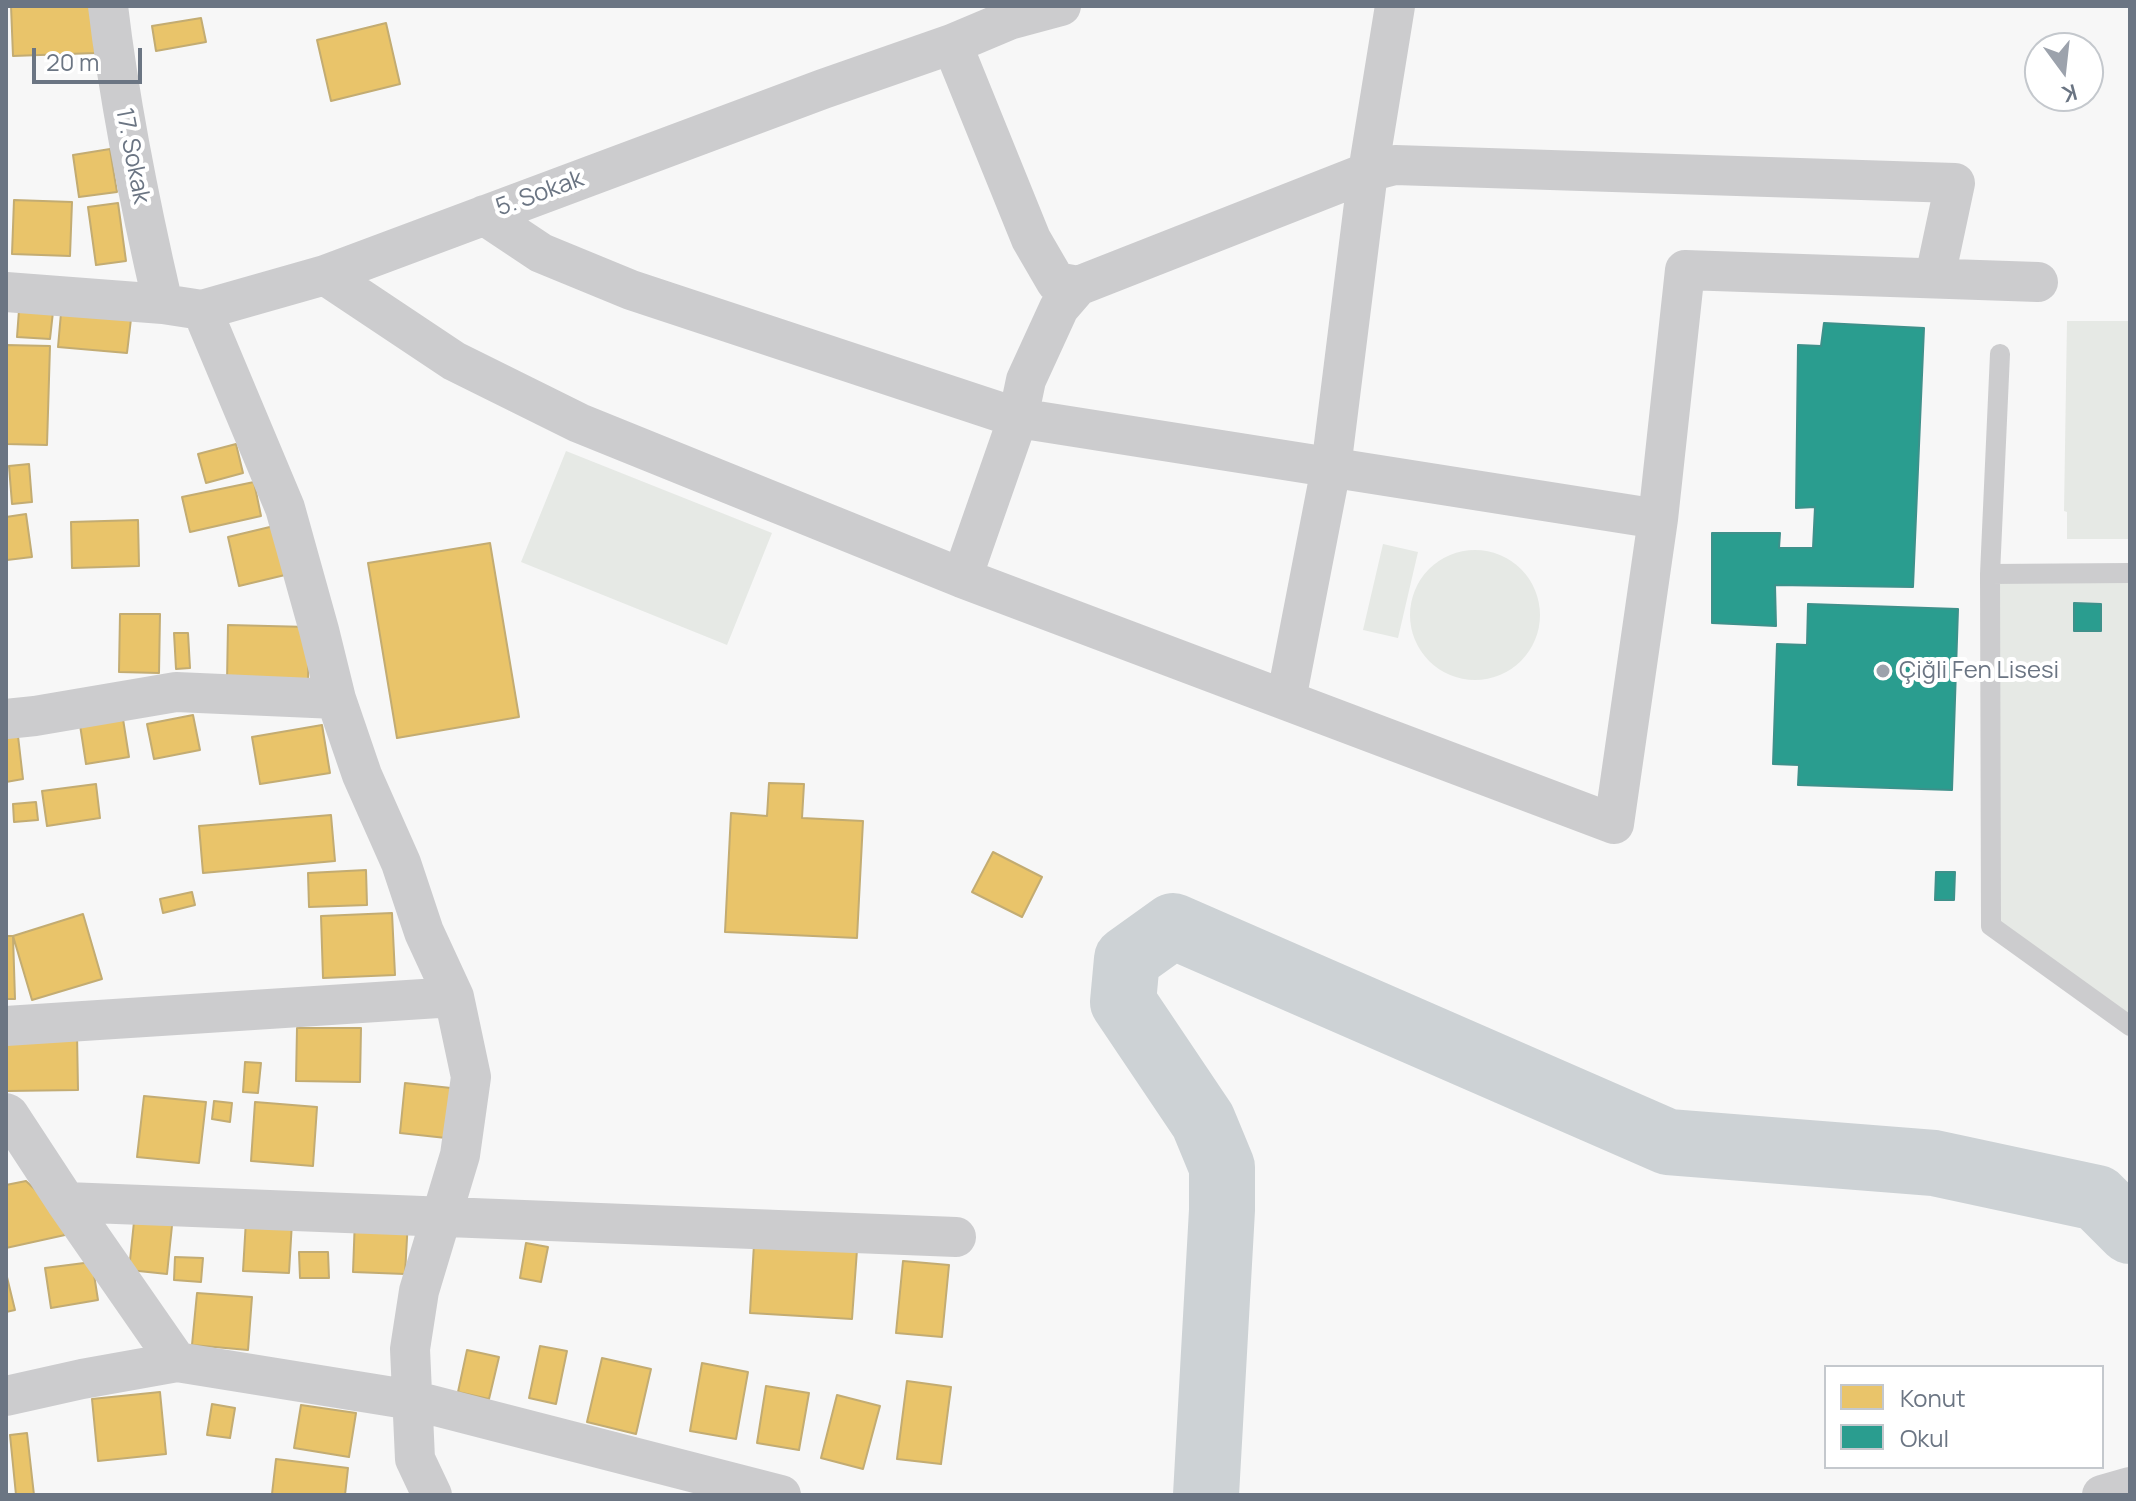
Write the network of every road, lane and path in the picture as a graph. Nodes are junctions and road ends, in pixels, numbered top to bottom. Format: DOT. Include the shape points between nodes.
graph roads {
  1 [pos="108,6"];
  2 [pos="1061,6"];
  3 [pos="1395,6"];
  4 [pos="952,44"];
  5 [pos="1368,172"];
  6 [pos="484,215"];
  7 [pos="325,275"];
  8 [pos="1935,277"];
  9 [pos="2038,282"];
  10 [pos="1078,286"];
  11 [pos="6,292"];
  12 [pos="163,304"];
  13 [pos="202,310"];
  14 [pos="2000,354"];
  15 [pos="1018,418"];
  16 [pos="1331,468"];
  17 [pos="1658,519"];
  18 [pos="2130,573"];
  19 [pos="1990,574"];
  20 [pos="962,578"];
  21 [pos="336,699"];
  22 [pos="1286,700"];
  23 [pos="6,719"];
  24 [pos="454,997"];
  25 [pos="6,1026"];
  26 [pos="2130,1026"];
  27 [pos="6,1113"];
  28 [pos="66,1202"];
  29 [pos="441,1218"];
  30 [pos="956,1237"];
  31 [pos="177,1362"];
  32 [pos="6,1396"];
  33 [pos="412,1400"];
  34 [pos="408,1477"];
  35 [pos="2130,1487"];
  36 [pos="432,1495"];
  37 [pos="781,1495"];
  38 [pos="2102,1495"];
  1 -- 12 [label="street, 17. Sokak" via="128,143"];
  2 -- 4 [label="street, 5. Sokak"];
  3 -- 5 [label="street"];
  4 -- 6 [label="street, 5. Sokak"];
  4 -- 10 [label="street" via="1031,239 1056,282"];
  5 -- 8 [label="street" via="1395,165 1955,183"];
  5 -- 10 [label="street"];
  5 -- 16 [label="street"];
  6 -- 7 [label="street, 5. Sokak"];
  6 -- 15 [label="street" via="541,253 631,290"];
  7 -- 13 [label="street, 5. Sokak"];
  7 -- 20 [label="street" via="454,361 579,423"];
  8 -- 9 [label="street"];
  8 -- 17 [label="street" via="1685,270"];
  10 -- 15 [label="street" via="1059,308 1045,338 1026,380"];
  11 -- 12 [label="street, 5. Sokak"];
  12 -- 13 [label="street, 5. Sokak"];
  13 -- 21 [label="street" via="285,508"];
  14 -- 19 [label="lane"];
  15 -- 16 [label="street"];
  15 -- 20 [label="street"];
  16 -- 17 [label="street"];
  16 -- 22 [label="street"];
  17 -- 22 [label="street" via="1614,824"];
  18 -- 19 [label="lane"];
  19 -- 26 [label="lane" via="1991,926"];
  20 -- 22 [label="street"];
  21 -- 23 [label="street" via="176,692"];
  21 -- 24 [label="street"];
  24 -- 25 [label="street"];
  24 -- 29 [label="street" via="471,1077 460,1155"];
  27 -- 28 [label="street"];
  28 -- 29 [label="street"];
  28 -- 31 [label="street"];
  29 -- 30 [label="street"];
  29 -- 33 [label="street" via="419,1291 410,1349"];
  31 -- 32 [label="street"];
  31 -- 33 [label="street"];
  33 -- 34 [label="street"];
  33 -- 37 [label="street"];
  34 -- 36 [label="street"];
  35 -- 38 [label="street"];
}
